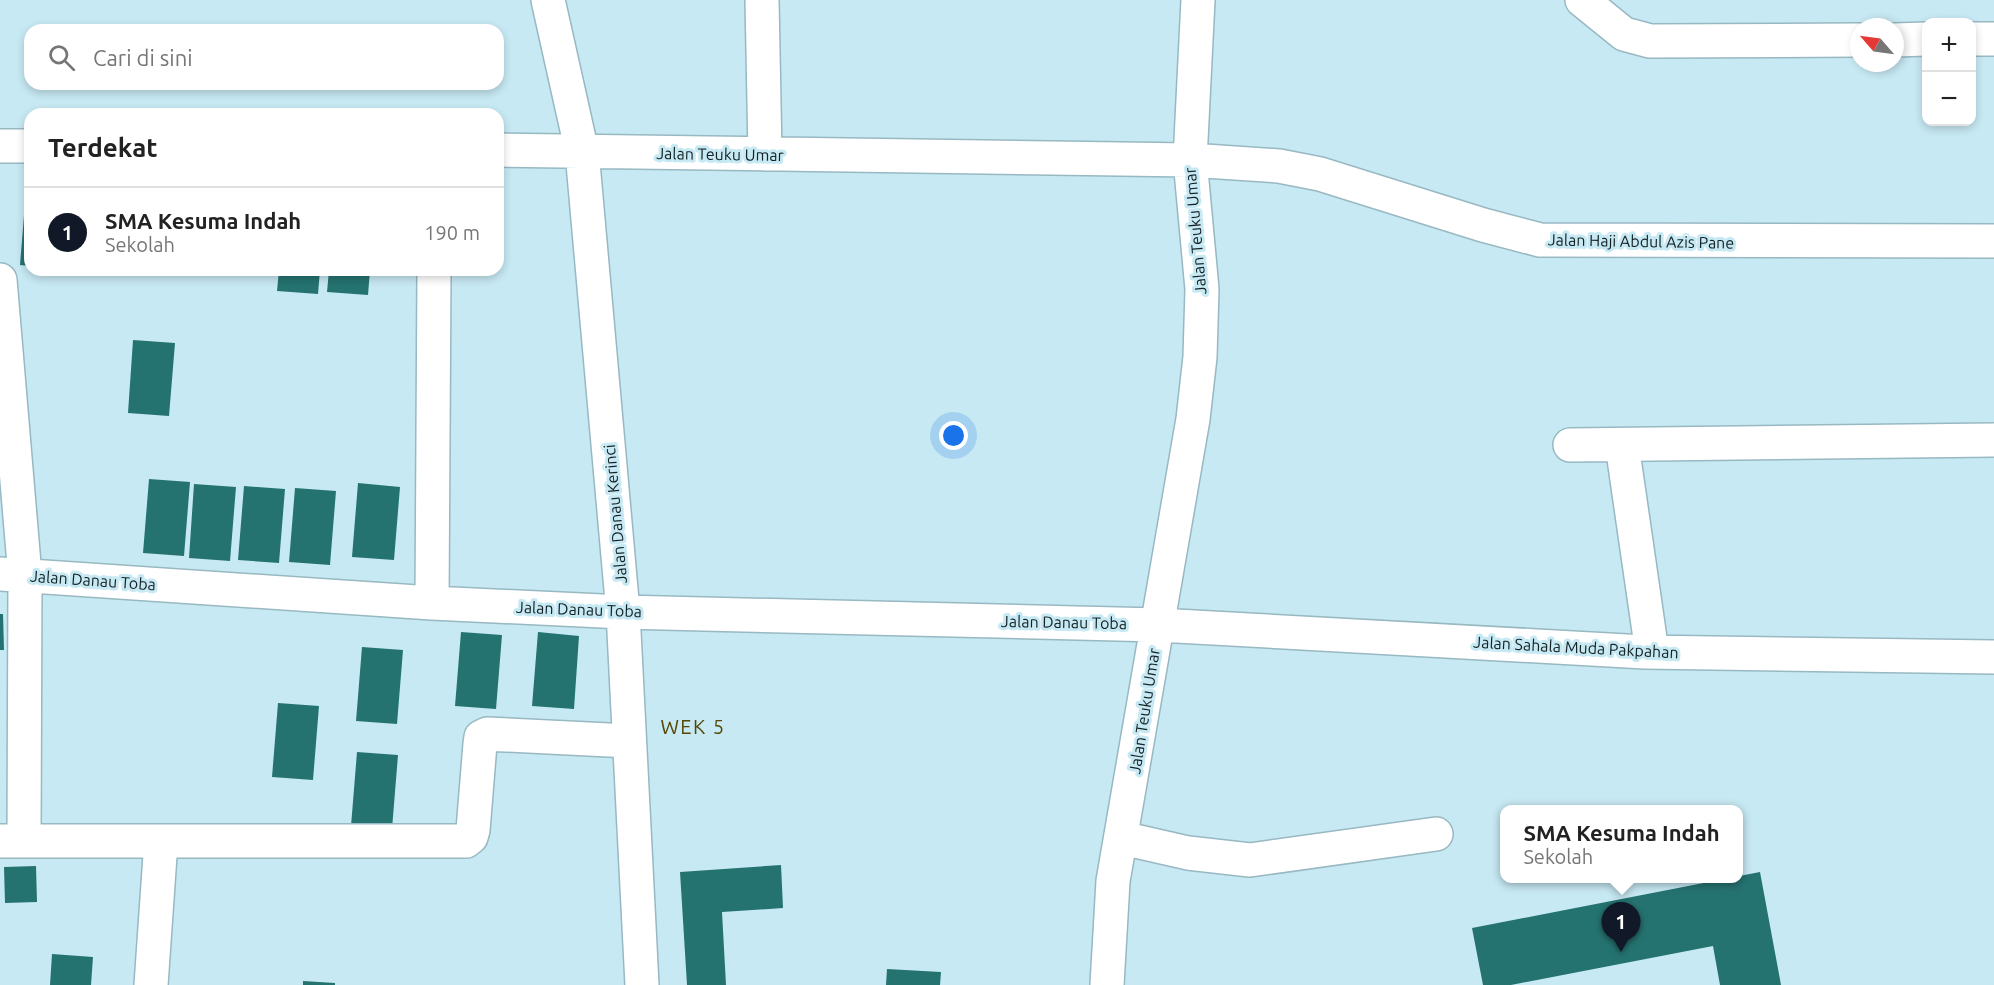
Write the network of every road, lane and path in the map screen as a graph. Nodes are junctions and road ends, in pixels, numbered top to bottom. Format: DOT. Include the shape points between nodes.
graph roads {
  1 [pos="548,0"];
  2 [pos="762,0"];
  3 [pos="1198,0"];
  4 [pos="1582,0"];
  5 [pos="1922,39"];
  6 [pos="1976,39"];
  7 [pos="1994,39"];
  8 [pos="1850,40"];
  9 [pos="1904,40"];
  10 [pos="0,146"];
  11 [pos="24,146"];
  12 [pos="504,150"];
  13 [pos="582,152"];
  14 [pos="765,154"];
  15 [pos="1190,160"];
  16 [pos="1994,241"];
  17 [pos="434,276"];
  18 [pos="0,280"];
  19 [pos="1994,440"];
  20 [pos="1570,445"];
  21 [pos="1622,445"];
  22 [pos="13,575"];
  23 [pos="432,603"];
  24 [pos="623,612"];
  25 [pos="1158,625"];
  26 [pos="1652,652"];
  27 [pos="1994,657"];
  28 [pos="629,741"];
  29 [pos="1436,834"];
  30 [pos="1122,838"];
  31 [pos="12,841"];
  32 [pos="161,841"];
  33 [pos="151,985"];
  34 [pos="642,985"];
  35 [pos="1107,985"];
  1 -- 13 [label="street, Jalan Danau Kerinci"];
  2 -- 14 [label="street"];
  3 -- 15 [label="street"];
  4 -- 8 [label="street" via="1624,34 1650,41"];
  5 -- 9 [label="street"];
  6 -- 7 [label="street"];
  10 -- 11 [label="street"];
  12 -- 13 [label="street, Jalan Teuku Umar"];
  13 -- 14 [label="street, Jalan Teuku Umar"];
  13 -- 24 [label="street, Jalan Danau Kerinci"];
  14 -- 15 [label="street, Jalan Teuku Umar"];
  15 -- 16 [label="street, Jalan Haji Abdul Azis Pane" via="1280,166 1320,174 1540,240"];
  15 -- 25 [label="street, Jalan Teuku Umar" via="1202,289 1200,357"];
  17 -- 23 [label="street"];
  18 -- 22 [label="street"];
  19 -- 21 [label="street"];
  20 -- 21 [label="street"];
  21 -- 26 [label="street"];
  22 -- 23 [label="street, Jalan Danau Toba"];
  22 -- 31 [label="street"];
  23 -- 24 [label="street, Jalan Danau Toba"];
  24 -- 25 [label="street, Jalan Danau Toba"];
  24 -- 28 [label="street, Jalan Danau Kerinci"];
  25 -- 26 [label="street, Jalan Sahala Muda Pakpahan"];
  25 -- 30 [label="street, Jalan Teuku Umar"];
  26 -- 27 [label="street, Jalan Sahala Muda Pakpahan"];
  28 -- 32 [label="street" via="487,734 481,737 473,830 466,841"];
  28 -- 34 [label="street, Jalan Danau Kerinci"];
  29 -- 30 [label="street" via="1250,860 1188,853"];
  30 -- 35 [label="street, Jalan Teuku Umar" via="1113,881"];
  31 -- 32 [label="street"];
  32 -- 33 [label="street"];
}
